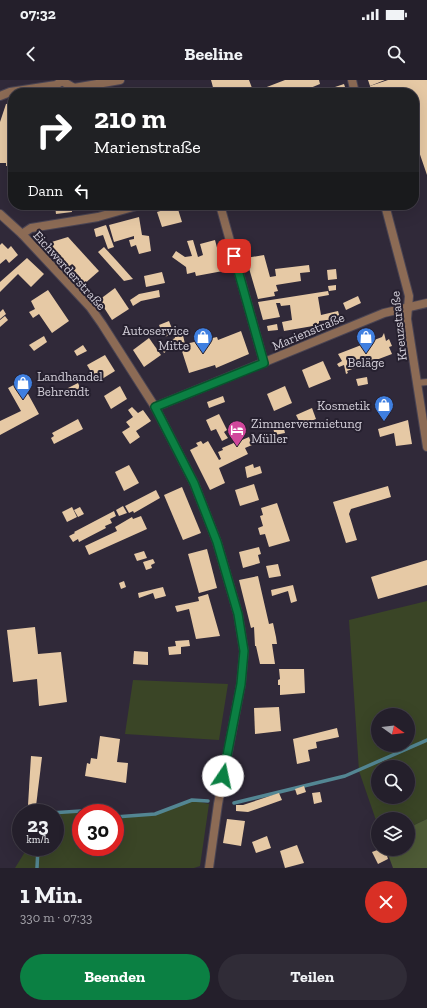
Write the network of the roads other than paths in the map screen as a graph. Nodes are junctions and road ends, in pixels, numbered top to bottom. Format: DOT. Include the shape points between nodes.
graph roads {
  1 [pos="120,80"];
  2 [pos="62,81"];
  3 [pos="36,88"];
  4 [pos="122,210"];
  5 [pos="221,210"];
  6 [pos="386,210"];
  7 [pos="0,214"];
  8 [pos="22,234"];
  9 [pos="427,304"];
  10 [pos="408,306"];
  11 [pos="264,363"];
  12 [pos="427,382"];
  13 [pos="417,383"];
  14 [pos="155,407"];
  15 [pos="427,447"];
  16 [pos="209,868"];
  1 -- 2 [label="street" via="74,88"];
  2 -- 3 [label="street" via="56,85"];
  4 -- 8 [label="street" via="98,217 31,228"];
  5 -- 11 [label="street"];
  6 -- 10 [label="street, Kreuzstraße" via="409,296"];
  7 -- 8 [label="street, Eichwerderstraße"];
  8 -- 14 [label="street, Eichwerderstraße" via="90,307"];
  9 -- 10 [label="street, Marienstraße"];
  10 -- 11 [label="street, Marienstraße" via="384,312"];
  10 -- 13 [label="street, Kreuzstraße" via="407,318"];
  11 -- 14 [label="street, Marienstraße"];
  12 -- 13 [label="lane"];
  13 -- 15 [label="street, Kreuzstraße"];
  14 -- 16 [label="street, Eichwerderstraße" via="194,483 217,542 238,614 244,651 241,684 218,804"];
}
